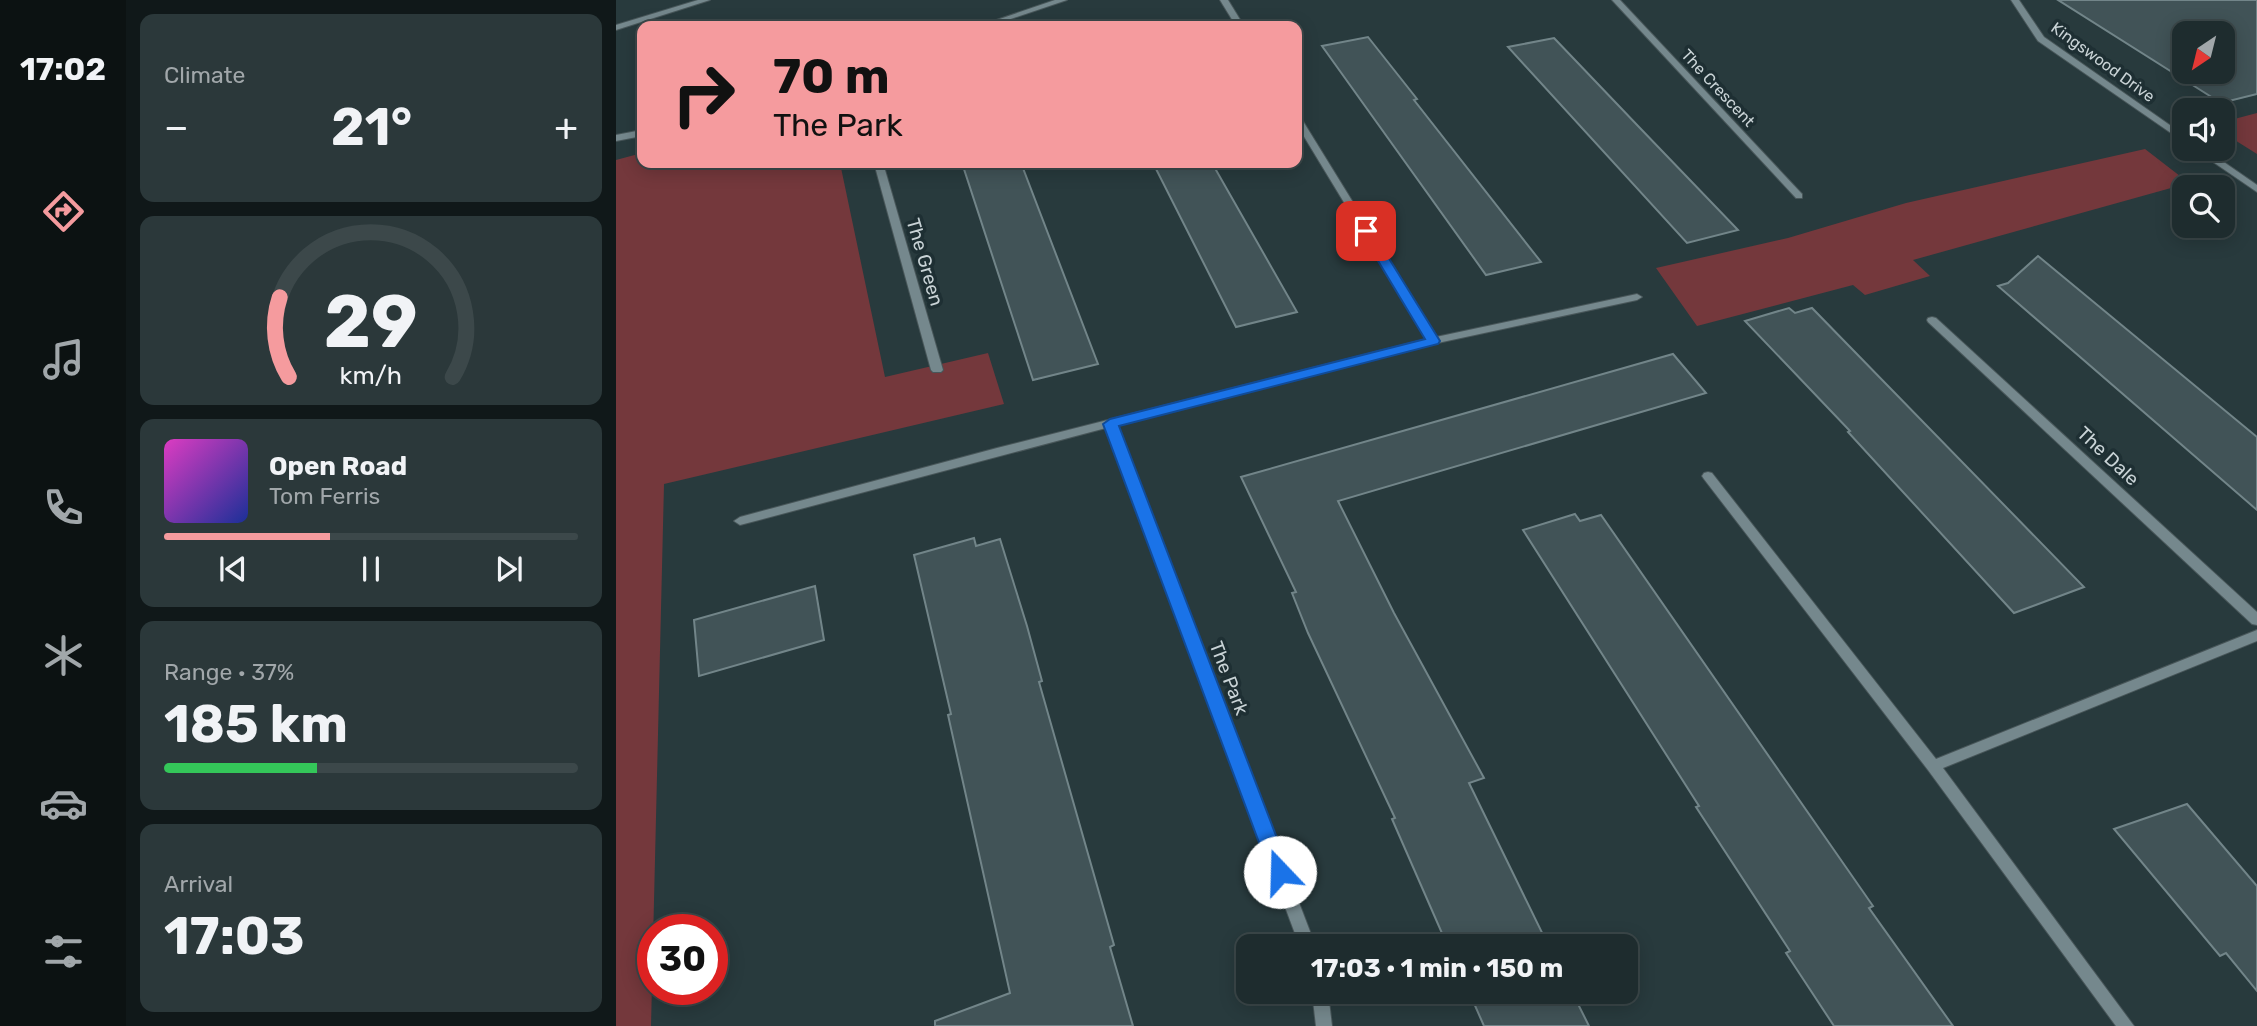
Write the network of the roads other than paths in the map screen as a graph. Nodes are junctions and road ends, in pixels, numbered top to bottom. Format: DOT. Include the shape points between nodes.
graph roads {
  1 [pos="706,0"];
  2 [pos="1063,0"];
  3 [pos="1224,0"];
  4 [pos="1616,0"];
  5 [pos="2015,0"];
  6 [pos="637,21"];
  7 [pos="638,21"];
  8 [pos="998,21"];
  9 [pos="1237,21"];
  10 [pos="616,28"];
  11 [pos="1302,126"];
  12 [pos="2172,131"];
  13 [pos="637,133"];
  14 [pos="616,138"];
  15 [pos="2216,161"];
  16 [pos="879,168"];
  17 [pos="2257,189"];
  18 [pos="1799,196"];
  19 [pos="1637,297"];
  20 [pos="1932,320"];
  21 [pos="1433,341"];
  22 [pos="937,370"];
  23 [pos="1110,424"];
  24 [pos="1708,476"];
  25 [pos="740,521"];
  26 [pos="2257,620"];
  27 [pos="2257,635"];
  28 [pos="1933,766"];
  29 [pos="1303,934"];
  30 [pos="1321,1004"];
  31 [pos="1324,1026"];
  32 [pos="2126,1026"];
  1 -- 7 [label="street"];
  2 -- 8 [label="street"];
  3 -- 9 [label="street"];
  4 -- 18 [label="street, The Crescent"];
  5 -- 12 [label="street, Kingswood Drive" via="2041,39"];
  6 -- 10 [label="street"];
  11 -- 21 [label="street"];
  13 -- 14 [label="street"];
  15 -- 17 [label="street"];
  16 -- 22 [label="street, The Green"];
  19 -- 21 [label="street"];
  20 -- 26 [label="street, The Dale"];
  21 -- 23 [label="street"];
  23 -- 25 [label="street"];
  23 -- 29 [label="street, The Park"];
  24 -- 28 [label="street"];
  27 -- 28 [label="street"];
  28 -- 32 [label="street"];
  30 -- 31 [label="street"];
}
